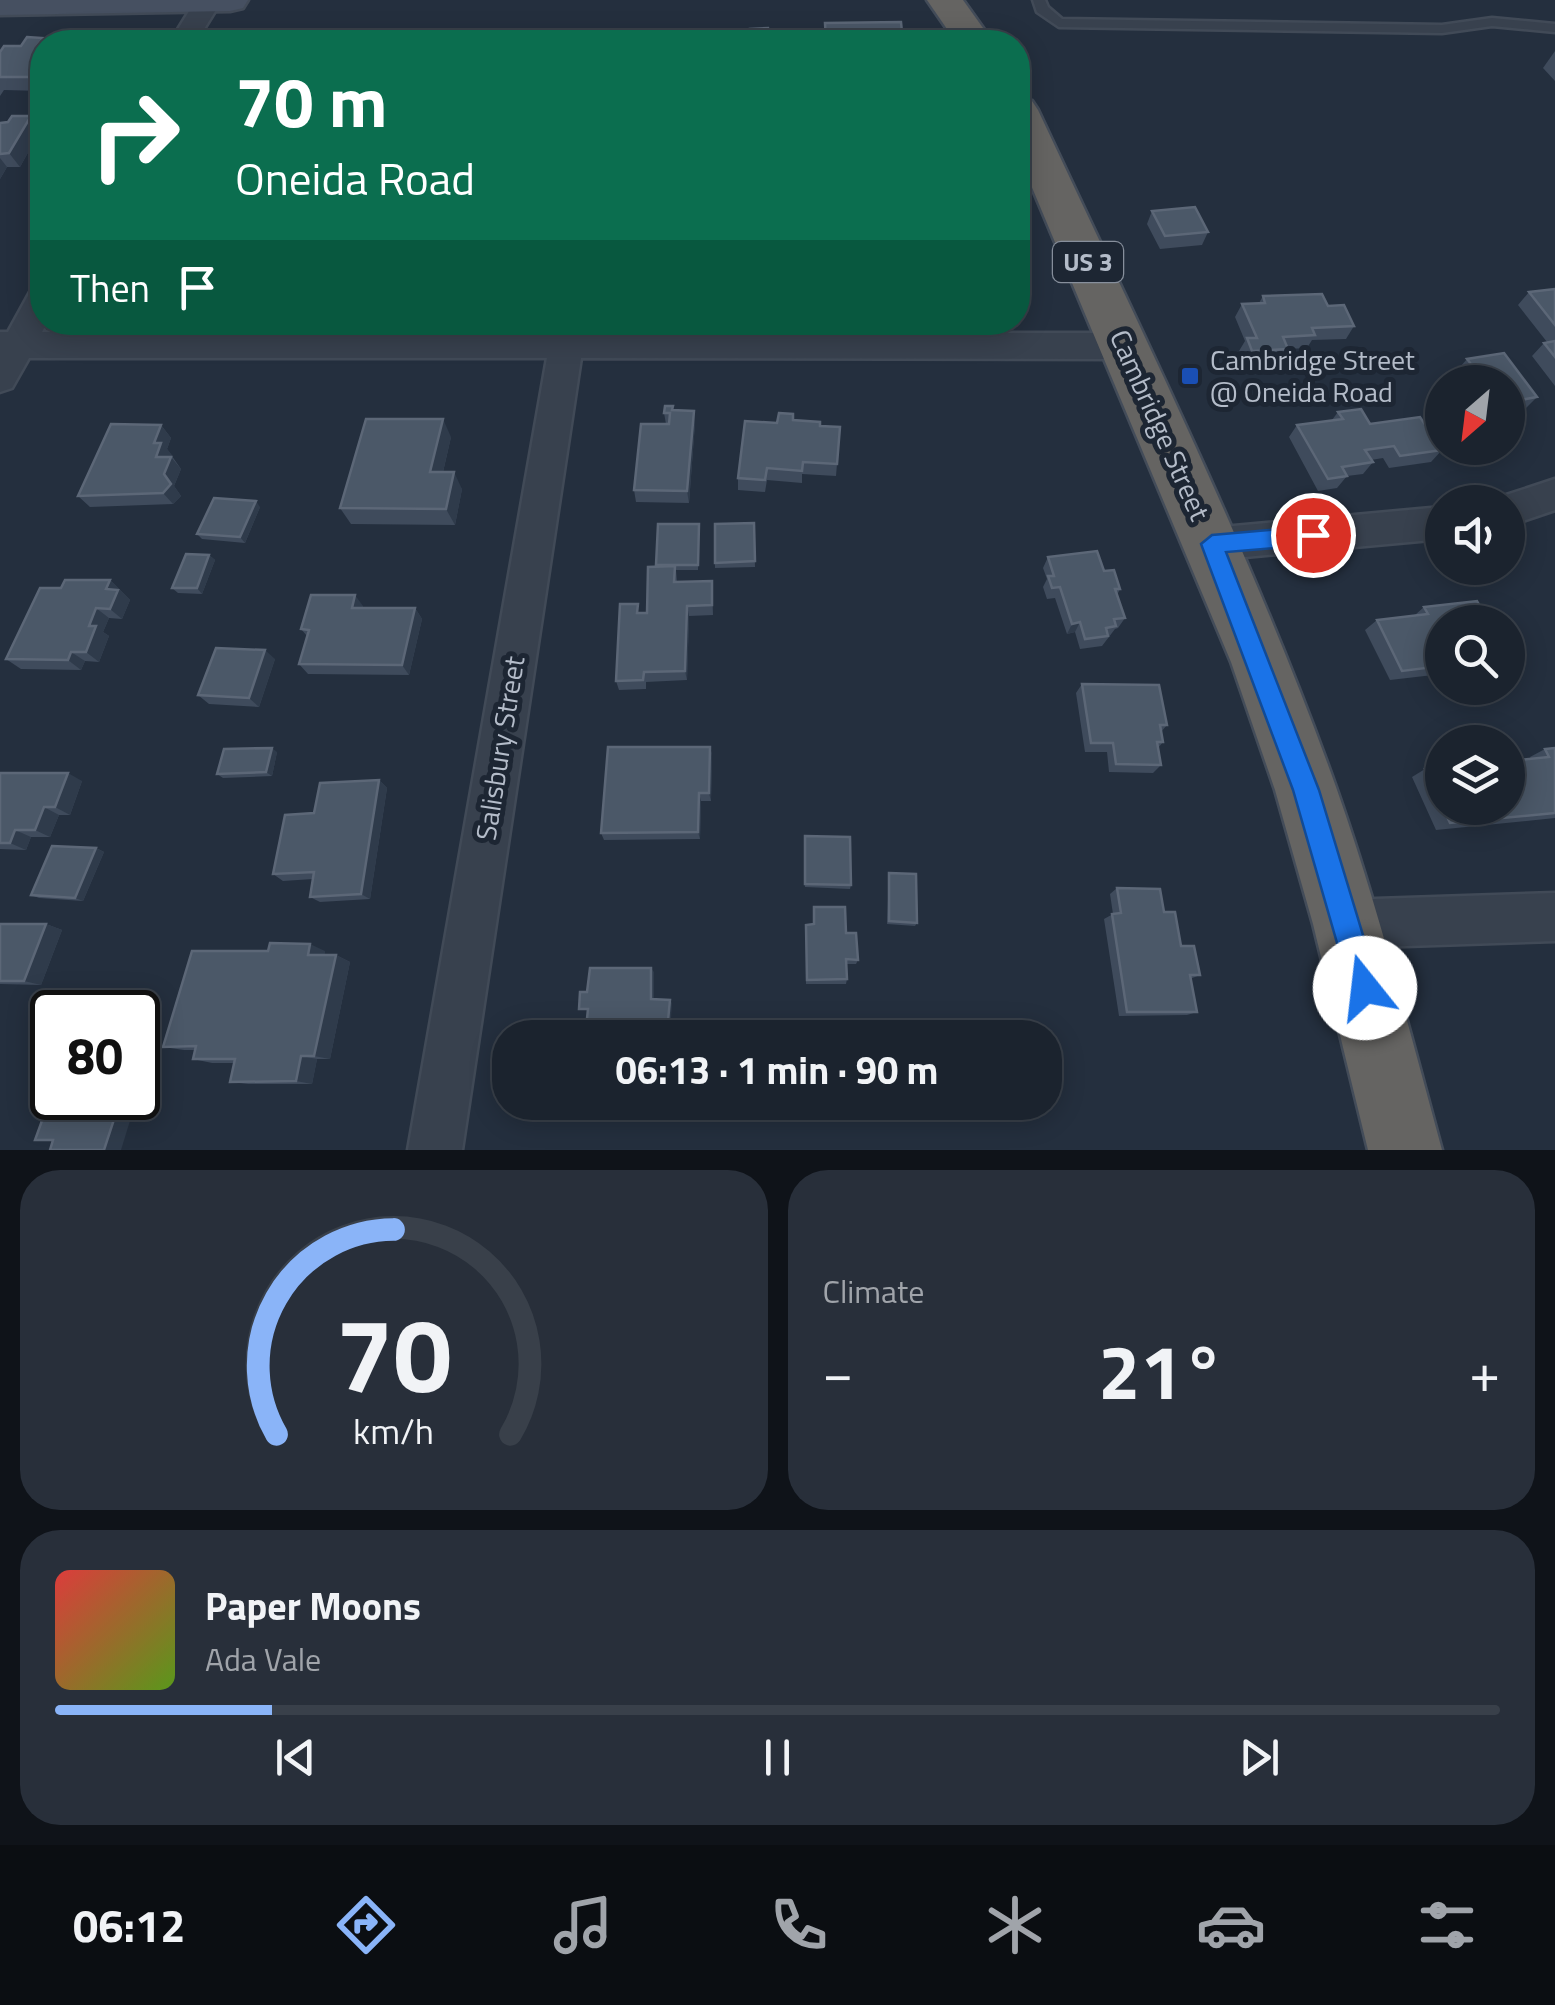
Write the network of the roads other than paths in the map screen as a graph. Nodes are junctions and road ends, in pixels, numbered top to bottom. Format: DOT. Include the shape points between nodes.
graph roads {
  1 [pos="208,0"];
  2 [pos="230,0"];
  3 [pos="946,0"];
  4 [pos="1038,0"];
  5 [pos="0,4"];
  6 [pos="1555,28"];
  7 [pos="190,30"];
  8 [pos="966,30"];
  9 [pos="1030,136"];
  10 [pos="30,316"];
  11 [pos="9,345"];
  12 [pos="566,345"];
  13 [pos="1125,346"];
  14 [pos="0,379"];
  15 [pos="1555,494"];
  16 [pos="1525,504"];
  17 [pos="1425,525"];
  18 [pos="1212,544"];
  19 [pos="1555,917"];
  20 [pos="1346,924"];
  21 [pos="435,1150"];
  22 [pos="1405,1150"];
  1 -- 2 [label="main road"];
  1 -- 5 [label="main road"];
  1 -- 7 [label="street"];
  3 -- 8 [label="highway"];
  4 -- 6 [label="lane" via="1059,23 1442,29 1492,22"];
  9 -- 13 [label="highway, Cambridge Street / US 3"];
  10 -- 11 [label="street"];
  11 -- 12 [label="street"];
  11 -- 14 [label="street"];
  12 -- 13 [label="street"];
  12 -- 21 [label="street, Salisbury Street"];
  13 -- 18 [label="highway, Cambridge Street / US 3"];
  15 -- 16 [label="street"];
  17 -- 18 [label="street"];
  18 -- 20 [label="highway, Cambridge Street / US 3" via="1306,790"];
  19 -- 20 [label="street"];
  20 -- 22 [label="highway, Cambridge Street / US 3"];
}
